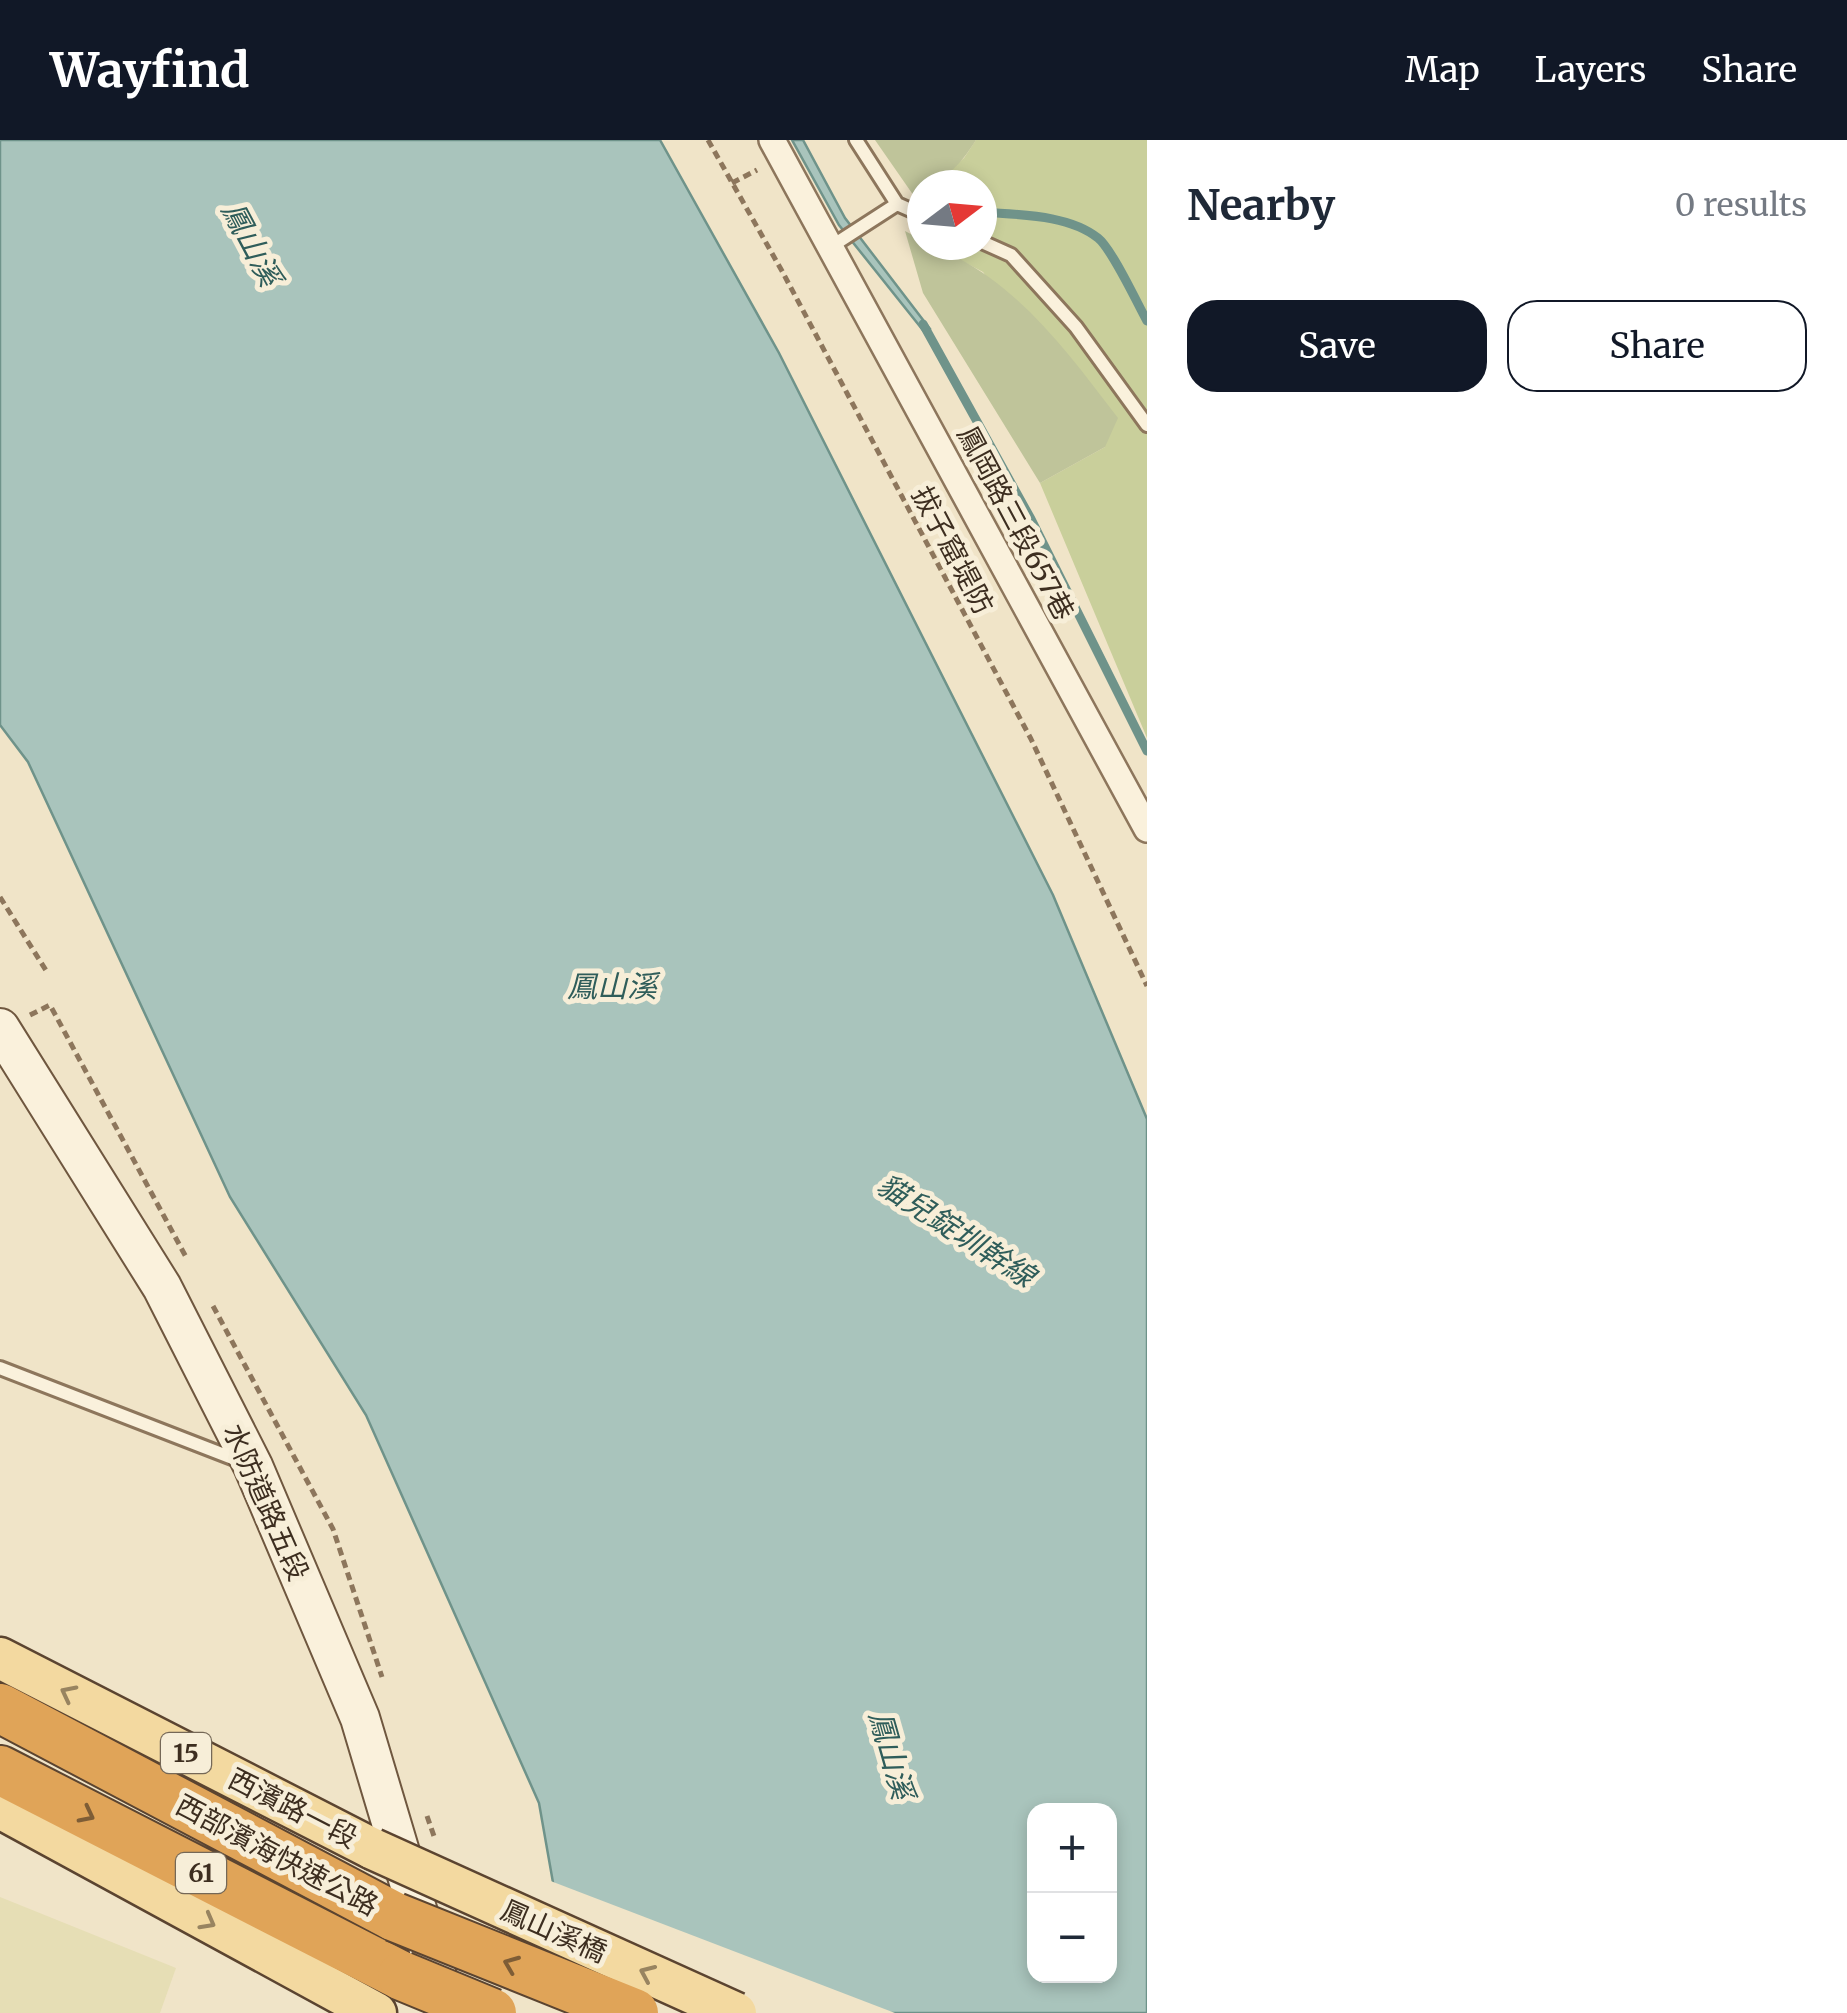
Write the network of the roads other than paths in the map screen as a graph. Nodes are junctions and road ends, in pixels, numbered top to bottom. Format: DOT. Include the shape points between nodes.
graph roads {
  1 [pos="772,140"];
  2 [pos="856,140"];
  3 [pos="897,204"];
  4 [pos="907,208"];
  5 [pos="832,246"];
  6 [pos="997,248"];
  7 [pos="1147,425"];
  8 [pos="1147,828"];
  9 [pos="0,1028"];
  10 [pos="0,1368"];
  11 [pos="253,1466"];
  12 [pos="0,1658"];
  13 [pos="0,1708"];
  14 [pos="0,1770"];
  15 [pos="0,1808"];
  16 [pos="372,1849"];
  17 [pos="395,1917"];
  18 [pos="389,1995"];
  19 [pos="448,2013"];
  20 [pos="492,2013"];
  21 [pos="634,2013"];
  22 [pos="736,2013"];
  1 -- 5 [label="street, 鳳岡路三段657巷"];
  2 -- 3 [label="lane"];
  3 -- 4 [label="lane"];
  3 -- 5 [label="lane"];
  5 -- 8 [label="street, 鳳岡路三段657巷"];
  6 -- 7 [label="lane" via="1012,255 1076,327"];
  9 -- 11 [label="street, 水防道路五段" via="162,1287"];
  10 -- 11 [label="lane"];
  11 -- 19 [label="street, 水防道路五段" via="360,1718"];
  16 -- 12 [label="main road, 西濱路一段 / 15, one-way"];
  13 -- 17 [label="highway, 西部濱海快速公路 / 61"];
  14 -- 18 [label="highway, 西部濱海快速公路 / 61, one-way"];
  15 -- 18 [label="main road, one-way"];
  22 -- 16 [label="main road, 鳳山溪橋 / 15, one-way, bridge"];
  21 -- 17 [label="highway, 鳳山溪橋 / 61, one-way, bridge"];
  18 -- 20 [label="highway, 61, bridge"];
}
